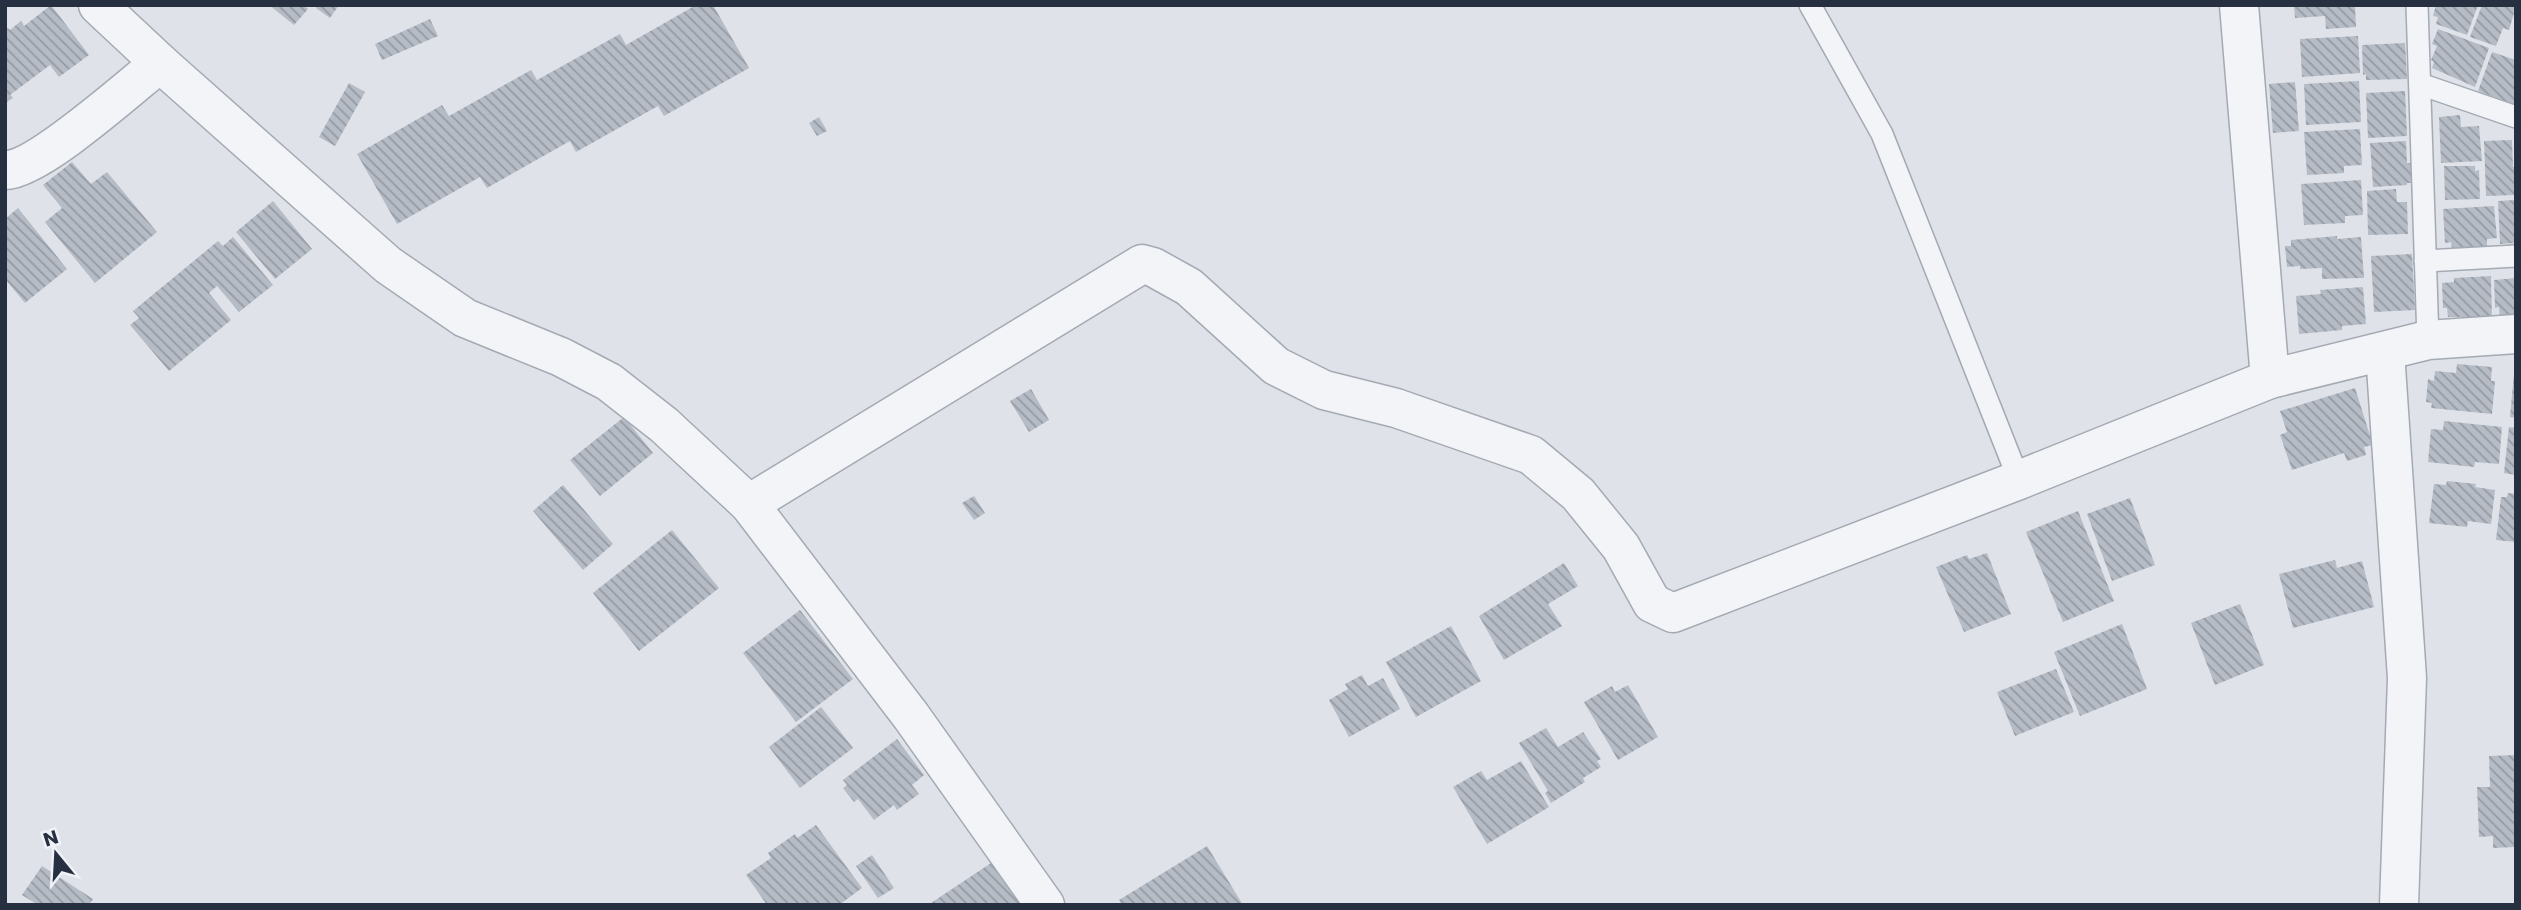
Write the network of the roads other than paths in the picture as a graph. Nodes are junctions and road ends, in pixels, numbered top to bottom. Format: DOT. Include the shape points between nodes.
graph roads {
  1 [pos="98,5"];
  2 [pos="1810,5"];
  3 [pos="2239,5"];
  4 [pos="2417,5"];
  5 [pos="160,63"];
  6 [pos="2420,84"];
  7 [pos="2516,117"];
  8 [pos="5,170"];
  9 [pos="2516,256"];
  10 [pos="2425,261"];
  11 [pos="2516,334"];
  12 [pos="2428,340"];
  13 [pos="2385,352"];
  14 [pos="2270,379"];
  15 [pos="2019,480"];
  16 [pos="748,504"];
  17 [pos="1045,905"];
  18 [pos="2399,905"];
  1 -- 5 [label="street"];
  2 -- 15 [label="lane" via="1882,134"];
  3 -- 14 [label="street"];
  4 -- 6 [label="lane"];
  5 -- 8 [label="street" via="44,154"];
  5 -- 16 [label="street" via="388,265 465,318 561,357 608,382 664,425"];
  6 -- 7 [label="lane"];
  6 -- 10 [label="lane"];
  9 -- 10 [label="lane"];
  10 -- 12 [label="lane"];
  11 -- 12 [label="street"];
  12 -- 13 [label="street"];
  13 -- 14 [label="street"];
  13 -- 18 [label="street" via="2407,678"];
  14 -- 15 [label="street"];
  15 -- 16 [label="street" via="1673,613 1652,604 1621,547 1587,505 1531,455 1396,408 1324,390 1276,366 1189,287 1142,264"];
  16 -- 17 [label="street" via="911,716"];
}
